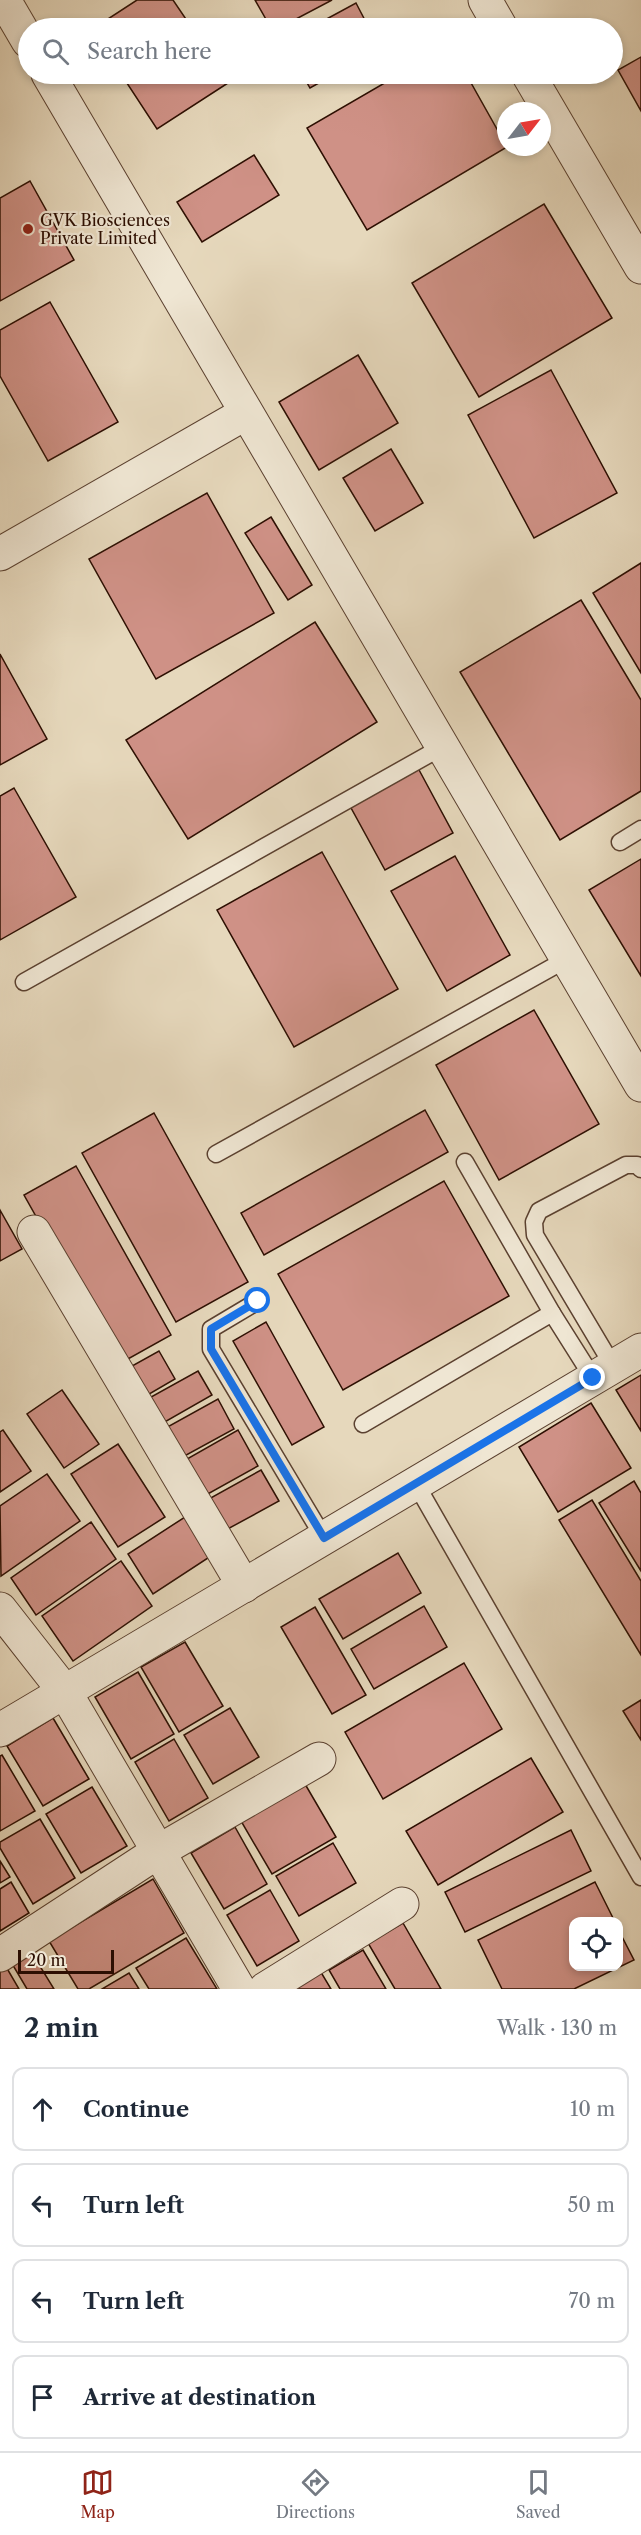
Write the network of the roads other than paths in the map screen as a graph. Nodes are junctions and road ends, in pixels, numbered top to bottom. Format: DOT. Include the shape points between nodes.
graph roads {
  1 [pos="4,0"];
  2 [pos="485,0"];
  3 [pos="495,18"];
  4 [pos="18,24"];
  5 [pos="54,84"];
  6 [pos="534,84"];
  7 [pos="641,267"];
  8 [pos="246,413"];
  9 [pos="0,555"];
  10 [pos="442,747"];
  11 [pos="641,829"];
  12 [pos="620,842"];
  13 [pos="567,959"];
  14 [pos="24,982"];
  15 [pos="641,1085"];
  16 [pos="216,1154"];
  17 [pos="465,1162"];
  18 [pos="641,1169"];
  19 [pos="34,1232"];
  20 [pos="258,1301"];
  21 [pos="552,1313"];
  22 [pos="641,1350"];
  23 [pos="603,1372"];
  24 [pos="363,1424"];
  25 [pos="416,1484"];
  26 [pos="324,1538"];
  27 [pos="244,1586"];
  28 [pos="0,1610"];
  29 [pos="64,1692"];
  30 [pos="0,1730"];
  31 [pos="319,1759"];
  32 [pos="159,1851"];
  33 [pos="641,1877"];
  34 [pos="402,1904"];
  35 [pos="0,1956"];
  36 [pos="239,1989"];
  37 [pos="265,1989"];
  1 -- 4 [label="street"];
  2 -- 3 [label="street"];
  5 -- 8 [label="street"];
  6 -- 7 [label="street"];
  8 -- 9 [label="street"];
  8 -- 10 [label="street"];
  10 -- 13 [label="street"];
  10 -- 14 [label="lane"];
  11 -- 12 [label="lane"];
  13 -- 15 [label="street"];
  13 -- 16 [label="lane"];
  17 -- 21 [label="lane"];
  18 -- 23 [label="lane" via="626,1165 539,1211 534,1222 535,1235"];
  19 -- 27 [label="street"];
  20 -- 26 [label="lane" via="211,1329 211,1349"];
  21 -- 23 [label="lane"];
  21 -- 24 [label="lane"];
  22 -- 23 [label="street"];
  23 -- 25 [label="street"];
  25 -- 26 [label="street"];
  25 -- 33 [label="lane"];
  26 -- 27 [label="street"];
  27 -- 29 [label="street"];
  28 -- 29 [label="street"];
  29 -- 30 [label="street"];
  29 -- 32 [label="street"];
  31 -- 32 [label="street"];
  32 -- 35 [label="street"];
  32 -- 36 [label="street"];
  34 -- 37 [label="street"];
}
